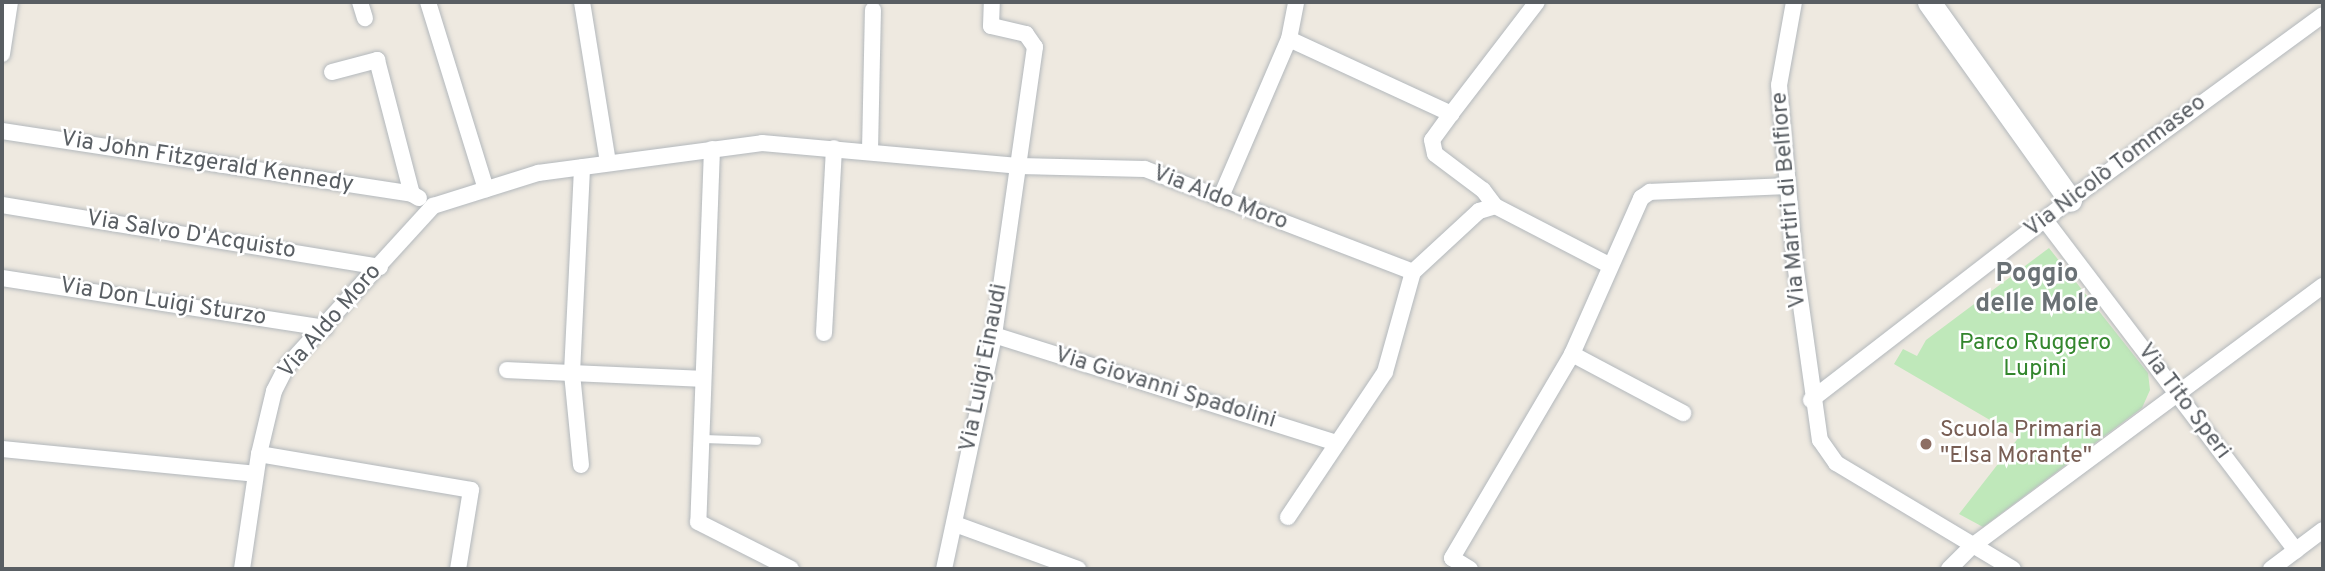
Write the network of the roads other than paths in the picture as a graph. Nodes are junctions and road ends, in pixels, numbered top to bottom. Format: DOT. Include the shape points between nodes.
graph roads {
  1 [pos="10,2"];
  2 [pos="360,2"];
  3 [pos="429,2"];
  4 [pos="582,2"];
  5 [pos="992,2"];
  6 [pos="1296,2"];
  7 [pos="1537,2"];
  8 [pos="1794,2"];
  9 [pos="1929,2"];
  10 [pos="873,10"];
  11 [pos="2323,15"];
  12 [pos="365,18"];
  13 [pos="1289,39"];
  14 [pos="2,54"];
  15 [pos="332,72"];
  16 [pos="1451,114"];
  17 [pos="2,131"];
  18 [pos="834,148"];
  19 [pos="712,149"];
  20 [pos="870,151"];
  21 [pos="608,163"];
  22 [pos="1018,166"];
  23 [pos="582,167"];
  24 [pos="1786,186"];
  25 [pos="486,189"];
  26 [pos="412,194"];
  27 [pos="1220,199"];
  28 [pos="2070,200"];
  29 [pos="2,205"];
  30 [pos="433,205"];
  31 [pos="1495,206"];
  32 [pos="2045,220"];
  33 [pos="1609,265"];
  34 [pos="380,267"];
  35 [pos="1413,272"];
  36 [pos="2,278"];
  37 [pos="2323,286"];
  38 [pos="324,328"];
  39 [pos="824,333"];
  40 [pos="995,335"];
  41 [pos="1572,354"];
  42 [pos="507,370"];
  43 [pos="572,373"];
  44 [pos="703,379"];
  45 [pos="2177,394"];
  46 [pos="1811,400"];
  47 [pos="1683,413"];
  48 [pos="701,439"];
  49 [pos="757,442"];
  50 [pos="1336,443"];
  51 [pos="2,449"];
  52 [pos="259,454"];
  53 [pos="581,466"];
  54 [pos="255,474"];
  55 [pos="1288,517"];
  56 [pos="954,524"];
  57 [pos="2323,530"];
  58 [pos="1971,547"];
  59 [pos="2296,551"];
  60 [pos="242,569"];
  61 [pos="458,569"];
  62 [pos="791,569"];
  63 [pos="944,569"];
  64 [pos="1078,569"];
  65 [pos="1470,569"];
  66 [pos="1949,569"];
  67 [pos="2013,569"];
  68 [pos="2271,569"];
  1 -- 14 [label="street"];
  2 -- 12 [label="street"];
  3 -- 25 [label="street"];
  4 -- 21 [label="street"];
  5 -- 22 [label="street" via="989,19 995,29 1026,34 1035,43"];
  6 -- 13 [label="street"];
  7 -- 16 [label="street"];
  8 -- 24 [label="street, Via Martiri di Belfiore" via="1779,78"];
  9 -- 28 [label="street"];
  10 -- 20 [label="street"];
  11 -- 28 [label="street, Via Nicolò Tommaseo"];
  13 -- 16 [label="street"];
  13 -- 27 [label="street"];
  15 -- 26 [label="street" via="377,60"];
  16 -- 31 [label="street" via="1432,140 1433,151 1483,190"];
  17 -- 26 [label="street, Via John Fitzgerald Kennedy"];
  18 -- 19 [label="street, Via Aldo Moro" via="762,143"];
  18 -- 20 [label="street, Via Aldo Moro"];
  18 -- 39 [label="street"];
  19 -- 21 [label="street, Via Aldo Moro"];
  19 -- 44 [label="street"];
  20 -- 22 [label="street, Via Aldo Moro"];
  21 -- 23 [label="street, Via Aldo Moro"];
  22 -- 27 [label="street, Via Aldo Moro" via="1145,169 1176,177"];
  22 -- 40 [label="street, Via Luigi Einaudi"];
  23 -- 25 [label="street, Via Aldo Moro" via="538,173"];
  23 -- 43 [label="street"];
  24 -- 33 [label="street" via="1646,193"];
  24 -- 46 [label="street, Via Martiri di Belfiore"];
  25 -- 30 [label="street, Via Aldo Moro"];
  26 -- 30 [label="street"];
  27 -- 35 [label="street, Via Aldo Moro"];
  28 -- 32 [label="street, Via Nicolò Tommaseo"];
  29 -- 34 [label="street, Via Salvo D'Acquisto"];
  30 -- 34 [label="street, Via Aldo Moro"];
  31 -- 33 [label="street"];
  31 -- 35 [label="street" via="1479,211"];
  32 -- 45 [label="street, Via Tito Speri"];
  32 -- 46 [label="street, Via Nicolò Tommaseo"];
  33 -- 41 [label="street"];
  34 -- 38 [label="street, Via Aldo Moro"];
  35 -- 50 [label="street" via="1385,372"];
  36 -- 38 [label="street, Via Don Luigi Sturzo"];
  37 -- 45 [label="street"];
  38 -- 52 [label="street, Via Aldo Moro" via="278,379"];
  40 -- 50 [label="street, Via Giovanni Spadolini"];
  40 -- 56 [label="street, Via Luigi Einaudi"];
  41 -- 47 [label="street"];
  41 -- 65 [label="street" via="1452,558"];
  42 -- 43 [label="street"];
  43 -- 44 [label="street"];
  43 -- 53 [label="street"];
  44 -- 48 [label="street"];
  45 -- 58 [label="street"];
  45 -- 59 [label="street, Via Tito Speri"];
  46 -- 58 [label="street, Via Martiri di Belfiore" via="1820,440 1836,463"];
  48 -- 49 [label="lane"];
  48 -- 62 [label="street" via="698,522"];
  50 -- 55 [label="street"];
  51 -- 54 [label="street"];
  52 -- 54 [label="street, Via Aldo Moro"];
  52 -- 61 [label="street" via="471,490"];
  54 -- 60 [label="street, Via Aldo Moro"];
  56 -- 63 [label="street, Via Luigi Einaudi"];
  56 -- 64 [label="street"];
  57 -- 59 [label="street"];
  58 -- 66 [label="street"];
  58 -- 67 [label="street, Via Martiri di Belfiore"];
  59 -- 68 [label="street"];
}
